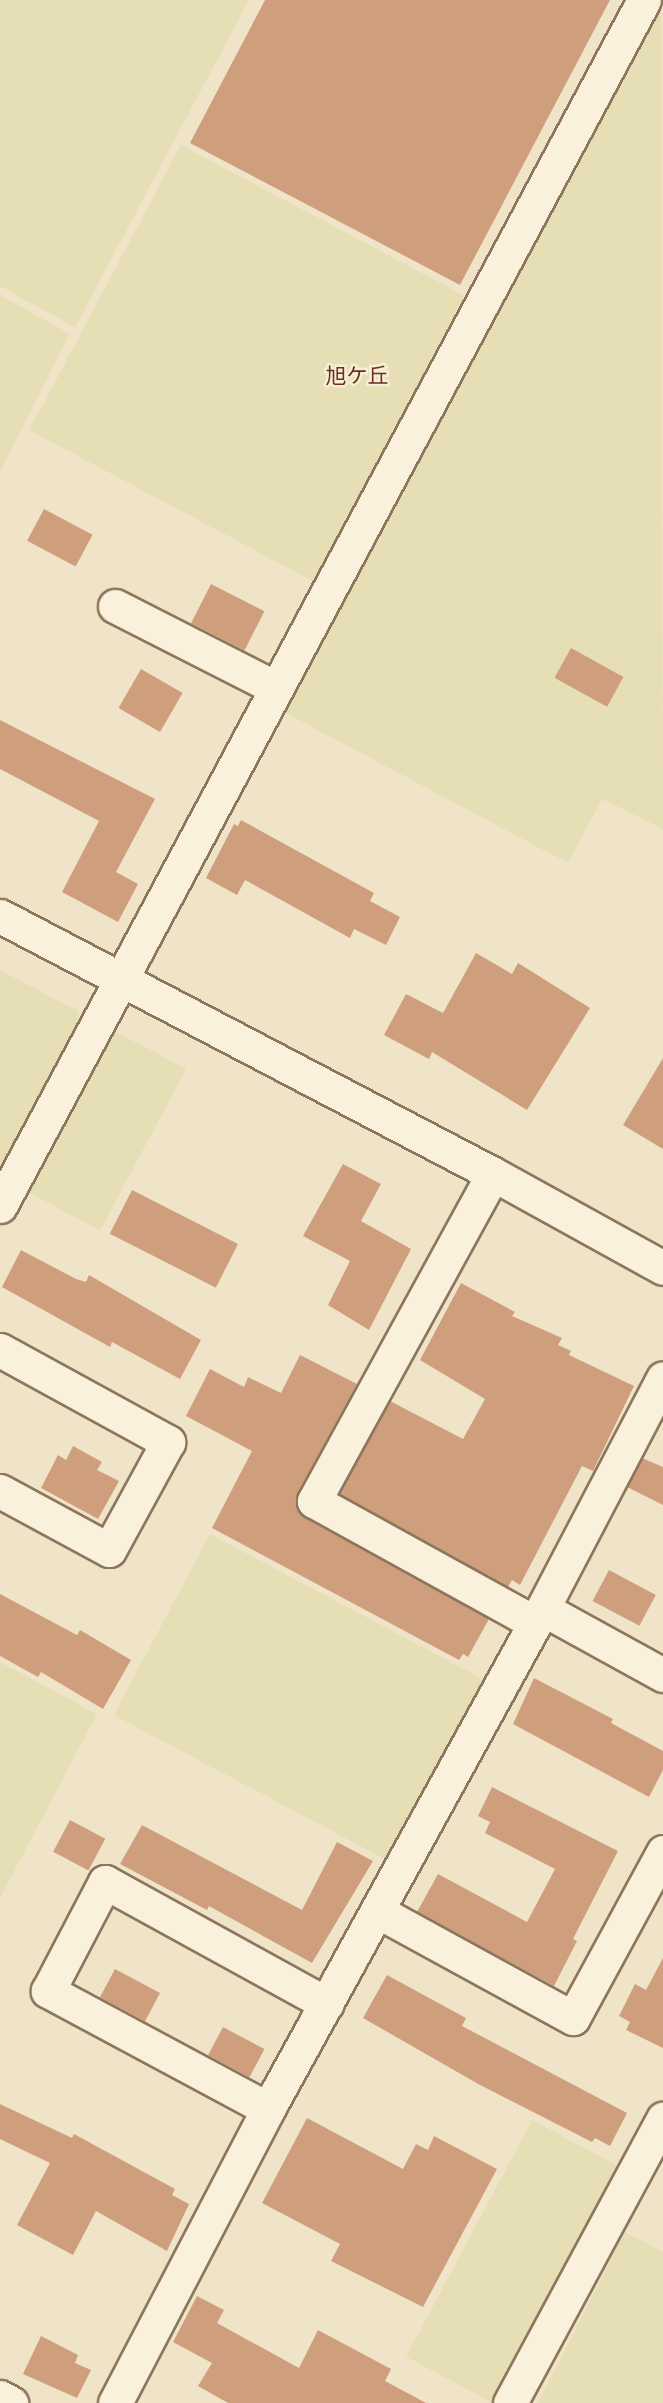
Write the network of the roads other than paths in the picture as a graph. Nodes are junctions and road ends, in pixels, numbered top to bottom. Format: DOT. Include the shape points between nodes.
graph roads {
  1 [pos="644,0"];
  2 [pos="115,606"];
  3 [pos="276,688"];
  4 [pos="0,916"];
  5 [pos="120,980"];
  6 [pos="493,1174"];
  7 [pos="0,1206"];
  8 [pos="663,1268"];
  9 [pos="0,1350"];
  10 [pos="663,1378"];
  11 [pos="0,1491"];
  12 [pos="539,1616"];
  13 [pos="663,1675"];
  14 [pos="663,1852"];
  15 [pos="379,1912"];
  16 [pos="327,2004"];
  17 [pos="268,2109"];
  18 [pos="663,2119"];
  19 [pos="0,2397"];
  20 [pos="11,2403"];
  21 [pos="115,2403"];
  22 [pos="510,2403"];
  1 -- 3 [label="street"];
  2 -- 3 [label="street"];
  3 -- 5 [label="street"];
  4 -- 5 [label="street"];
  5 -- 6 [label="street"];
  5 -- 7 [label="street"];
  6 -- 8 [label="street"];
  6 -- 12 [label="street" via="314,1501"];
  9 -- 11 [label="street" via="168,1442 109,1550"];
  10 -- 12 [label="street"];
  12 -- 13 [label="street"];
  12 -- 15 [label="street"];
  14 -- 15 [label="street" via="573,2018"];
  15 -- 16 [label="street"];
  16 -- 17 [label="street"];
  16 -- 17 [label="street" via="105,1882 48,1991"];
  17 -- 21 [label="street"];
  18 -- 22 [label="street"];
  19 -- 20 [label="street"];
}
